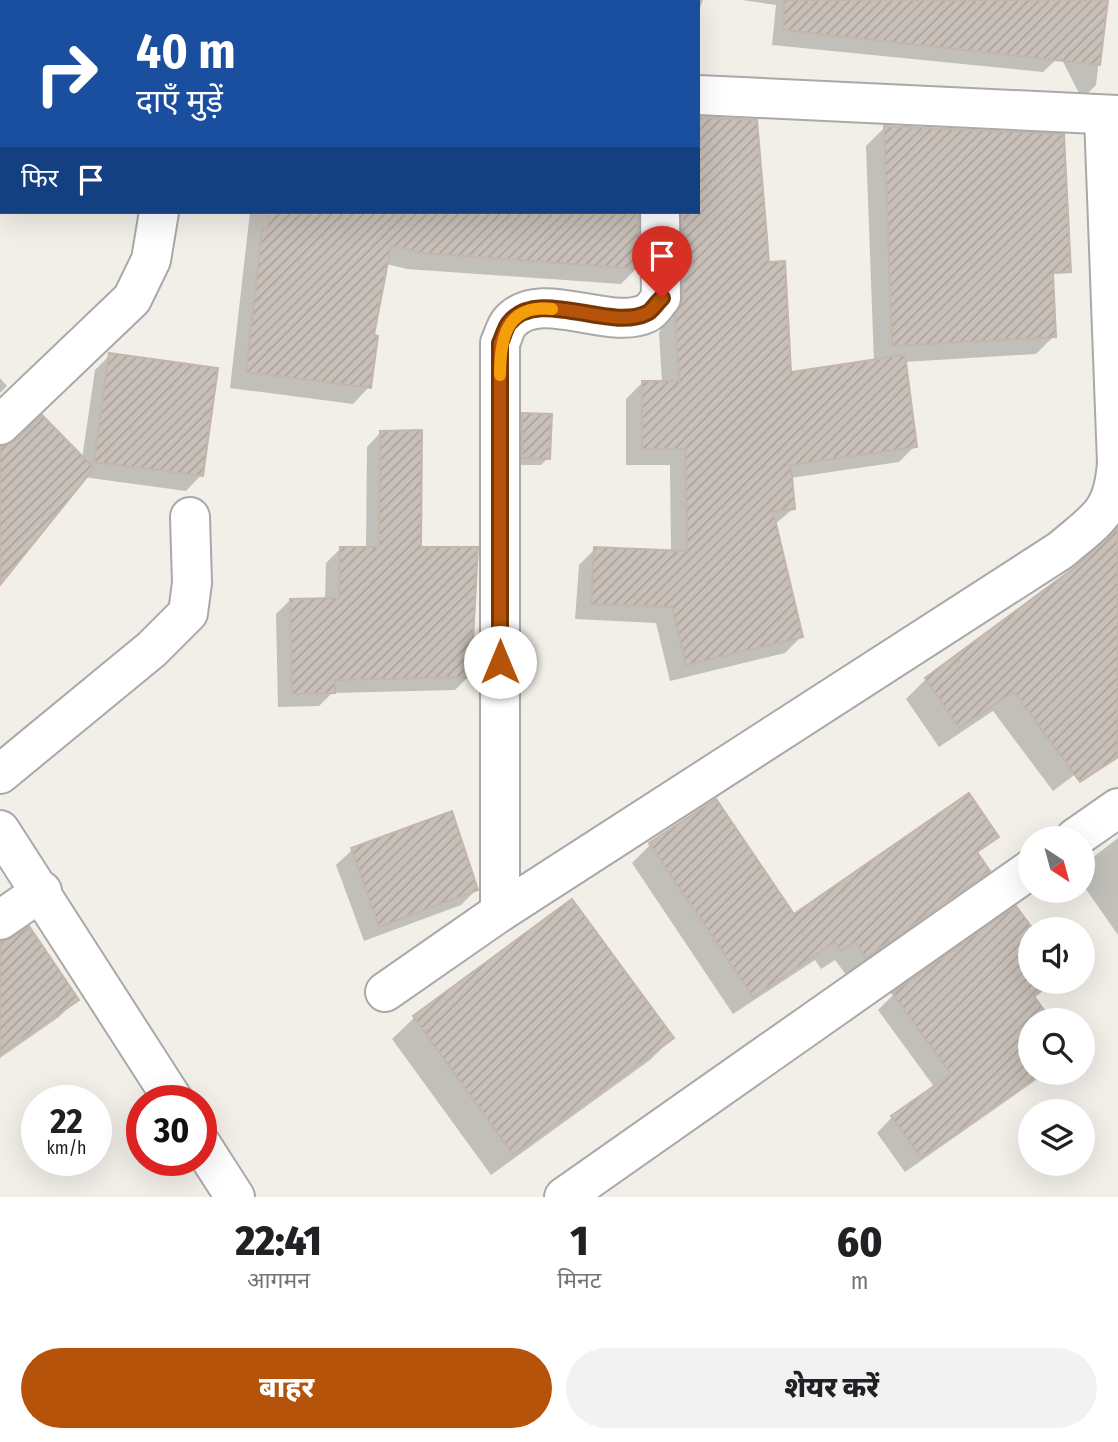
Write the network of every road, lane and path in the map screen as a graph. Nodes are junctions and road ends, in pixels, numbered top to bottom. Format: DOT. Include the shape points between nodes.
graph roads {
  1 [pos="700,95"];
  2 [pos="1111,115"];
  3 [pos="159,214"];
  4 [pos="660,214"];
  5 [pos="0,425"];
  6 [pos="190,517"];
  7 [pos="0,774"];
  8 [pos="1118,808"];
  9 [pos="1092,826"];
  10 [pos="0,830"];
  11 [pos="1018,878"];
  12 [pos="42,891"];
  13 [pos="500,912"];
  14 [pos="0,920"];
  15 [pos="385,992"];
  16 [pos="164,1085"];
  17 [pos="217,1169"];
  18 [pos="235,1197"];
  19 [pos="564,1197"];
  1 -- 2 [label="street"];
  2 -- 13 [label="street" via="1117,463 1115,493 1101,515 1061,550"];
  3 -- 5 [label="street" via="151,260 132,299"];
  4 -- 13 [label="street" via="662,298 648,313 623,318 548,308 528,311 509,322 500,343"];
  6 -- 7 [label="street" via="188,613 152,649"];
  8 -- 9 [label="street"];
  10 -- 12 [label="street"];
  11 -- 19 [label="street"];
  12 -- 14 [label="street"];
  12 -- 16 [label="street"];
  13 -- 15 [label="street"];
  17 -- 18 [label="street"];
}
